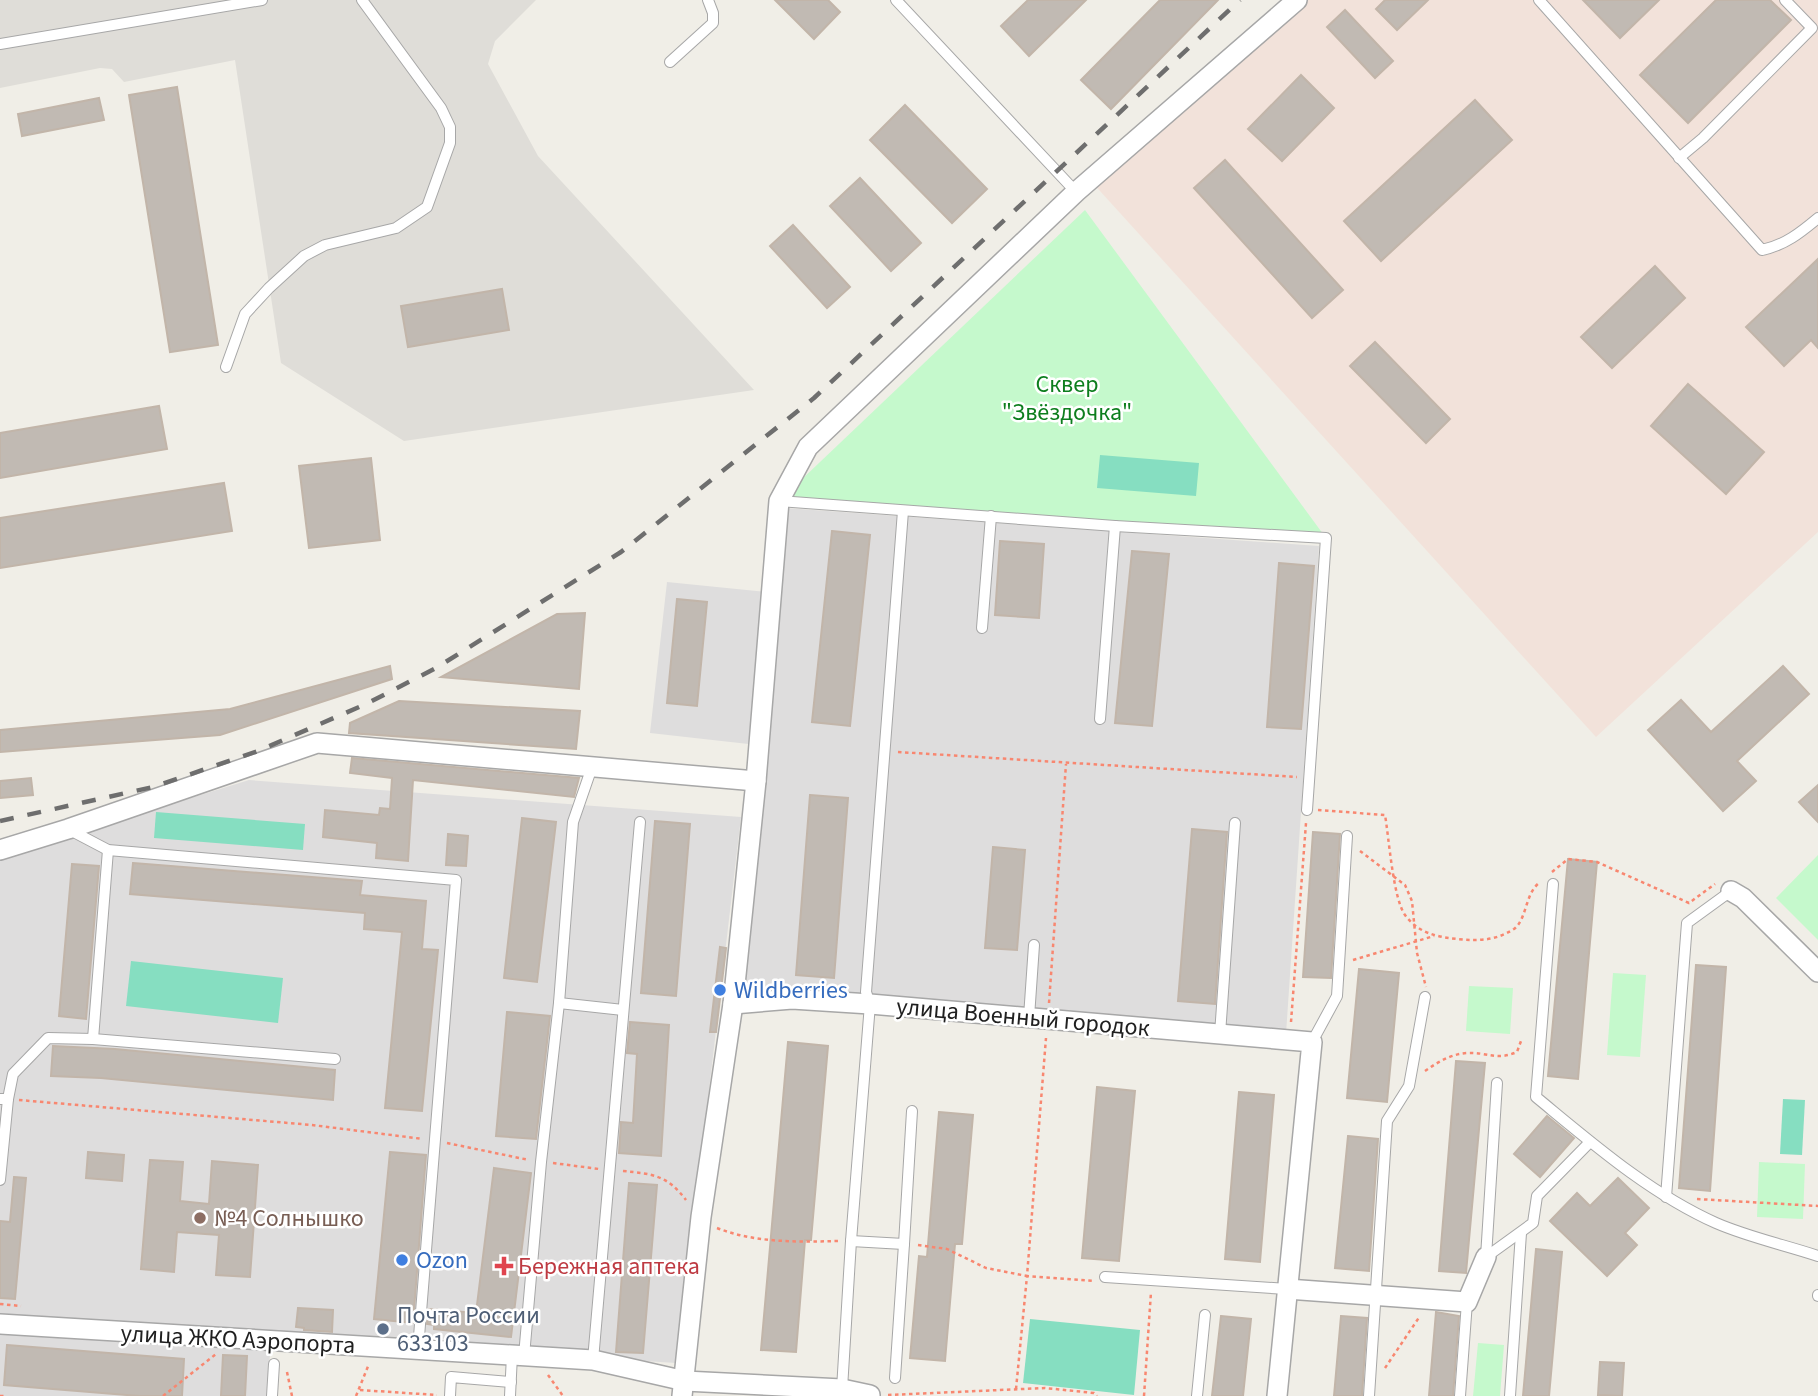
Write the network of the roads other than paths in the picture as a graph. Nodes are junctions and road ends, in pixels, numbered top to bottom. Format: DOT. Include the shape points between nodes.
graph roads {
  1 [pos="261,0"];
  2 [pos="362,0"];
  3 [pos="708,0"];
  4 [pos="896,0"];
  5 [pos="1297,0"];
  6 [pos="1539,0"];
  7 [pos="1785,0"];
  8 [pos="0,44"];
  9 [pos="670,62"];
  10 [pos="1679,158"];
  11 [pos="1076,192"];
  12 [pos="1818,218"];
  13 [pos="226,367"];
  14 [pos="779,501"];
  15 [pos="903,511"];
  16 [pos="991,516"];
  17 [pos="1115,526"];
  18 [pos="982,628"];
  19 [pos="1100,719"];
  20 [pos="592,767"];
  21 [pos="756,781"];
  22 [pos="1307,810"];
  23 [pos="640,822"];
  24 [pos="1235,823"];
  25 [pos="68,829"];
  26 [pos="1347,836"];
  27 [pos="0,850"];
  28 [pos="108,850"];
  29 [pos="1552,879"];
  30 [pos="1725,886"];
  31 [pos="1034,945"];
  32 [pos="1818,972"];
  33 [pos="1426,997"];
  34 [pos="559,1003"];
  35 [pos="733,1004"];
  36 [pos="870,1004"];
  37 [pos="624,1010"];
  38 [pos="1029,1017"];
  39 [pos="1220,1034"];
  40 [pos="93,1039"];
  41 [pos="1312,1042"];
  42 [pos="335,1059"];
  43 [pos="1497,1083"];
  44 [pos="4,1099"];
  45 [pos="912,1111"];
  46 [pos="1590,1142"];
  47 [pos="0,1181"];
  48 [pos="1666,1197"];
  49 [pos="1521,1233"];
  50 [pos="851,1241"];
  51 [pos="904,1244"];
  52 [pos="1818,1256"];
  53 [pos="1486,1257"];
  54 [pos="1100,1279"];
  55 [pos="1287,1290"];
  56 [pos="1375,1294"];
  57 [pos="1467,1302"];
  58 [pos="1205,1315"];
  59 [pos="0,1325"];
  60 [pos="418,1349"];
  61 [pos="518,1356"];
  62 [pos="593,1360"];
  63 [pos="274,1364"];
  64 [pos="895,1378"];
  65 [pos="511,1382"];
  66 [pos="684,1388"];
  67 [pos="842,1390"];
  68 [pos="1369,1393"];
  69 [pos="446,1395"];
  70 [pos="870,1395"];
  71 [pos="272,1396"];
  72 [pos="510,1396"];
  73 [pos="1197,1396"];
  74 [pos="1277,1396"];
  75 [pos="1460,1396"];
  76 [pos="1510,1396"];
  1 -- 8 [label="lane"];
  2 -- 13 [label="lane" via="441,108 450,127 450,143 426,206 396,228 325,245 304,256 245,314"];
  3 -- 9 [label="lane" via="713,23"];
  4 -- 11 [label="lane"];
  5 -- 11 [label="street"];
  6 -- 10 [label="lane"];
  7 -- 10 [label="lane" via="1812,28"];
  10 -- 12 [label="lane" via="1762,250 1796,237"];
  11 -- 14 [label="street" via="808,447"];
  14 -- 15 [label="lane"];
  14 -- 21 [label="street"];
  15 -- 16 [label="lane"];
  15 -- 36 [label="lane" via="866,992"];
  16 -- 17 [label="lane"];
  16 -- 18 [label="lane"];
  17 -- 19 [label="lane"];
  17 -- 22 [label="lane" via="1326,538"];
  20 -- 21 [label="street"];
  20 -- 25 [label="street" via="317,743"];
  20 -- 34 [label="lane" via="573,822"];
  21 -- 35 [label="street"];
  23 -- 37 [label="lane"];
  24 -- 39 [label="lane"];
  25 -- 27 [label="street"];
  25 -- 28 [label="lane"];
  26 -- 41 [label="lane" via="1337,996"];
  28 -- 40 [label="lane"];
  28 -- 60 [label="lane" via="456,880"];
  29 -- 46 [label="lane" via="1536,1097"];
  30 -- 32 [label="street"];
  30 -- 48 [label="lane" via="1687,923"];
  31 -- 38 [label="lane"];
  33 -- 56 [label="lane" via="1409,1086 1387,1121"];
  34 -- 37 [label="lane"];
  34 -- 61 [label="lane"];
  35 -- 36 [label="street, улица Военный городок" via="792,999"];
  35 -- 66 [label="street" via="701,1217"];
  36 -- 38 [label="street, улица Военный городок"];
  36 -- 50 [label="lane"];
  37 -- 62 [label="lane"];
  38 -- 39 [label="street, улица Военный городок"];
  39 -- 41 [label="street, улица Военный городок"];
  40 -- 42 [label="lane"];
  40 -- 44 [label="lane" via="48,1038 13,1074"];
  41 -- 55 [label="street"];
  43 -- 53 [label="lane"];
  44 -- 47 [label="lane"];
  45 -- 51 [label="lane"];
  46 -- 48 [label="lane"];
  46 -- 49 [label="lane" via="1537,1196 1533,1223"];
  48 -- 52 [label="lane" via="1717,1223"];
  49 -- 53 [label="lane"];
  49 -- 76 [label="lane"];
  50 -- 51 [label="lane"];
  50 -- 67 [label="lane"];
  51 -- 64 [label="lane"];
  53 -- 57 [label="street"];
  54 -- 55 [label="lane"];
  55 -- 56 [label="street"];
  55 -- 74 [label="street"];
  56 -- 57 [label="street"];
  56 -- 68 [label="lane"];
  57 -- 75 [label="lane"];
  58 -- 73 [label="lane"];
  59 -- 60 [label="street, улица ЖКО Аэропорта"];
  60 -- 61 [label="street, улица ЖКО Аэропорта"];
  61 -- 62 [label="street, улица ЖКО Аэропорта"];
  61 -- 65 [label="lane"];
  62 -- 66 [label="street, улица ЖКО Аэропорта"];
  63 -- 71 [label="lane"];
  65 -- 69 [label="lane" via="451,1377"];
  65 -- 72 [label="lane"];
  66 -- 67 [label="street, улица ЖКО Аэропорта"];
  67 -- 70 [label="street, улица ЖКО Аэропорта"];
}
